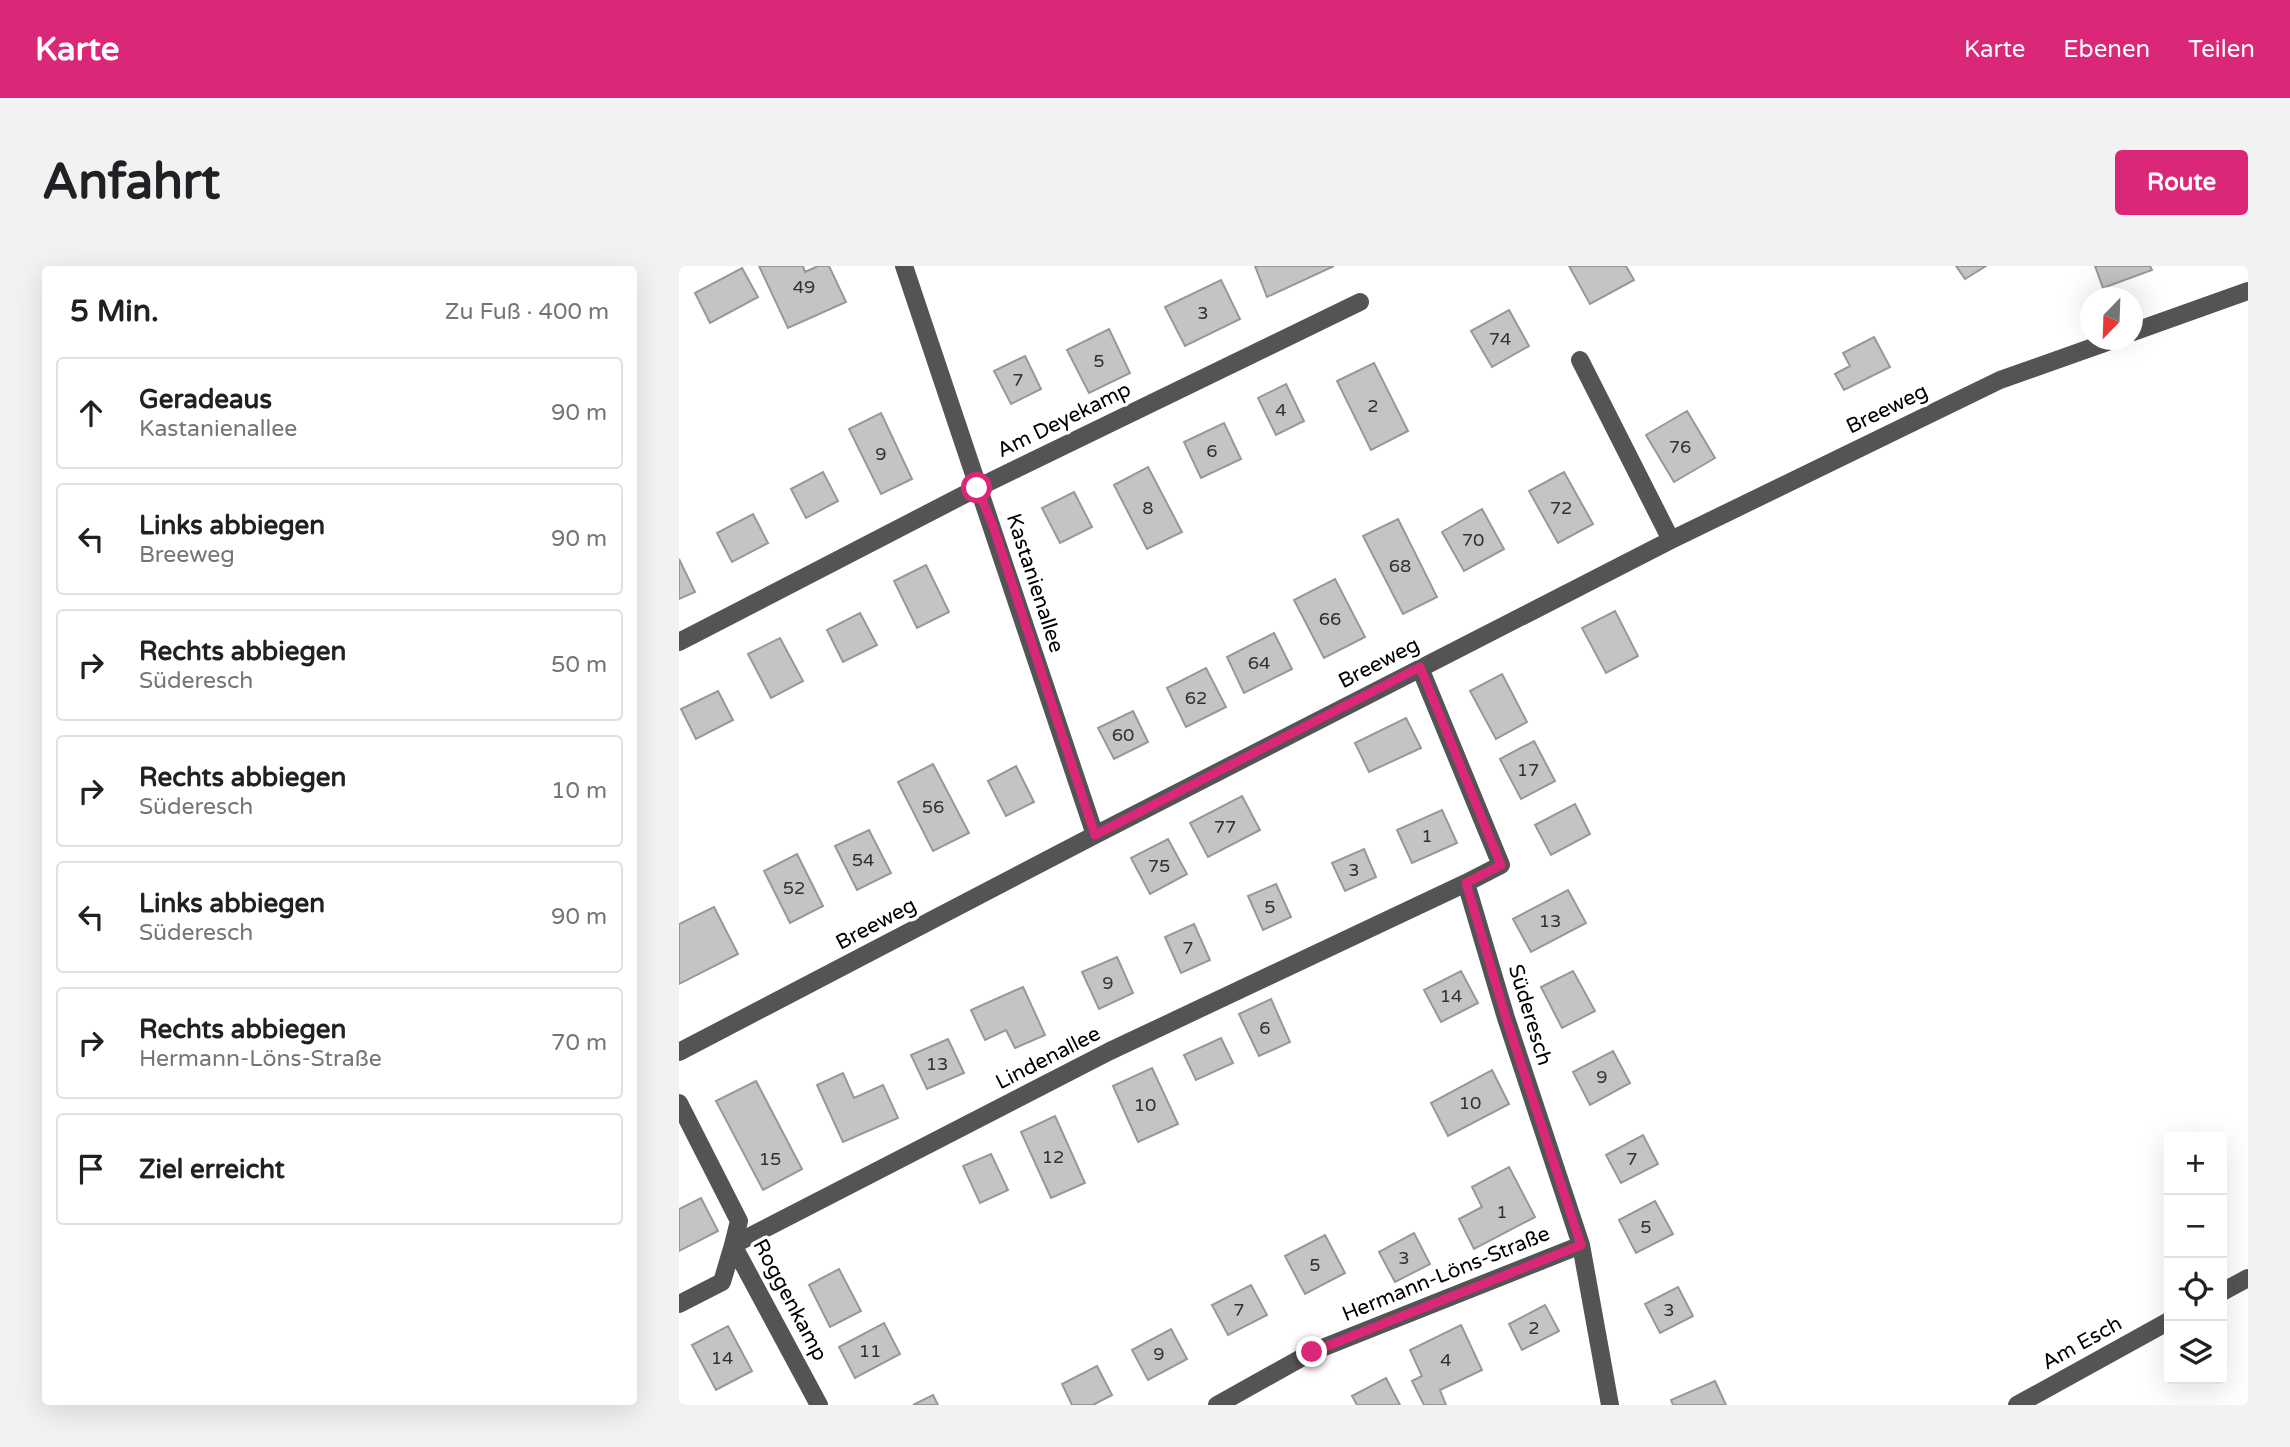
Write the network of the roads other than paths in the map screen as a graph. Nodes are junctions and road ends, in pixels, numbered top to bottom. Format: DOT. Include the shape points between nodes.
graph roads {
  1 [pos="904,266"];
  2 [pos="2248,291"];
  3 [pos="1360,302"];
  4 [pos="2143,328"];
  5 [pos="2085,350"];
  6 [pos="1580,360"];
  7 [pos="977,488"];
  8 [pos="1671,540"];
  9 [pos="679,642"];
  10 [pos="1420,667"];
  11 [pos="1095,835"];
  12 [pos="1466,883"];
  13 [pos="679,1052"];
  14 [pos="679,1103"];
  15 [pos="733,1245"];
  16 [pos="1581,1245"];
  17 [pos="2248,1278"];
  18 [pos="2227,1289"];
  19 [pos="679,1304"];
  20 [pos="2164,1324"];
  21 [pos="820,1405"];
  22 [pos="1217,1405"];
  23 [pos="1610,1405"];
  24 [pos="2017,1405"];
  1 -- 7 [label="street, Kastanienallee"];
  2 -- 4 [label="street"];
  3 -- 7 [label="street, Am Deyekamp"];
  5 -- 8 [label="street, Breeweg" via="2000,380"];
  6 -- 8 [label="street"];
  7 -- 9 [label="street, Am Deyekamp"];
  7 -- 11 [label="street, Kastanienallee"];
  8 -- 10 [label="street, Breeweg"];
  10 -- 11 [label="street, Breeweg"];
  10 -- 12 [label="street" via="1501,865"];
  11 -- 13 [label="street, Breeweg"];
  12 -- 15 [label="street, Lindenallee" via="1110,1051"];
  12 -- 16 [label="street, Süderesch"];
  14 -- 15 [label="street, Roggenkamp" via="740,1221"];
  15 -- 19 [label="street" via="722,1282"];
  15 -- 21 [label="street, Roggenkamp"];
  16 -- 22 [label="street, Hermann-Löns-Straße" via="1312,1352"];
  16 -- 23 [label="street, Süderesch"];
  17 -- 18 [label="street"];
  20 -- 24 [label="street, Am Esch"];
}
